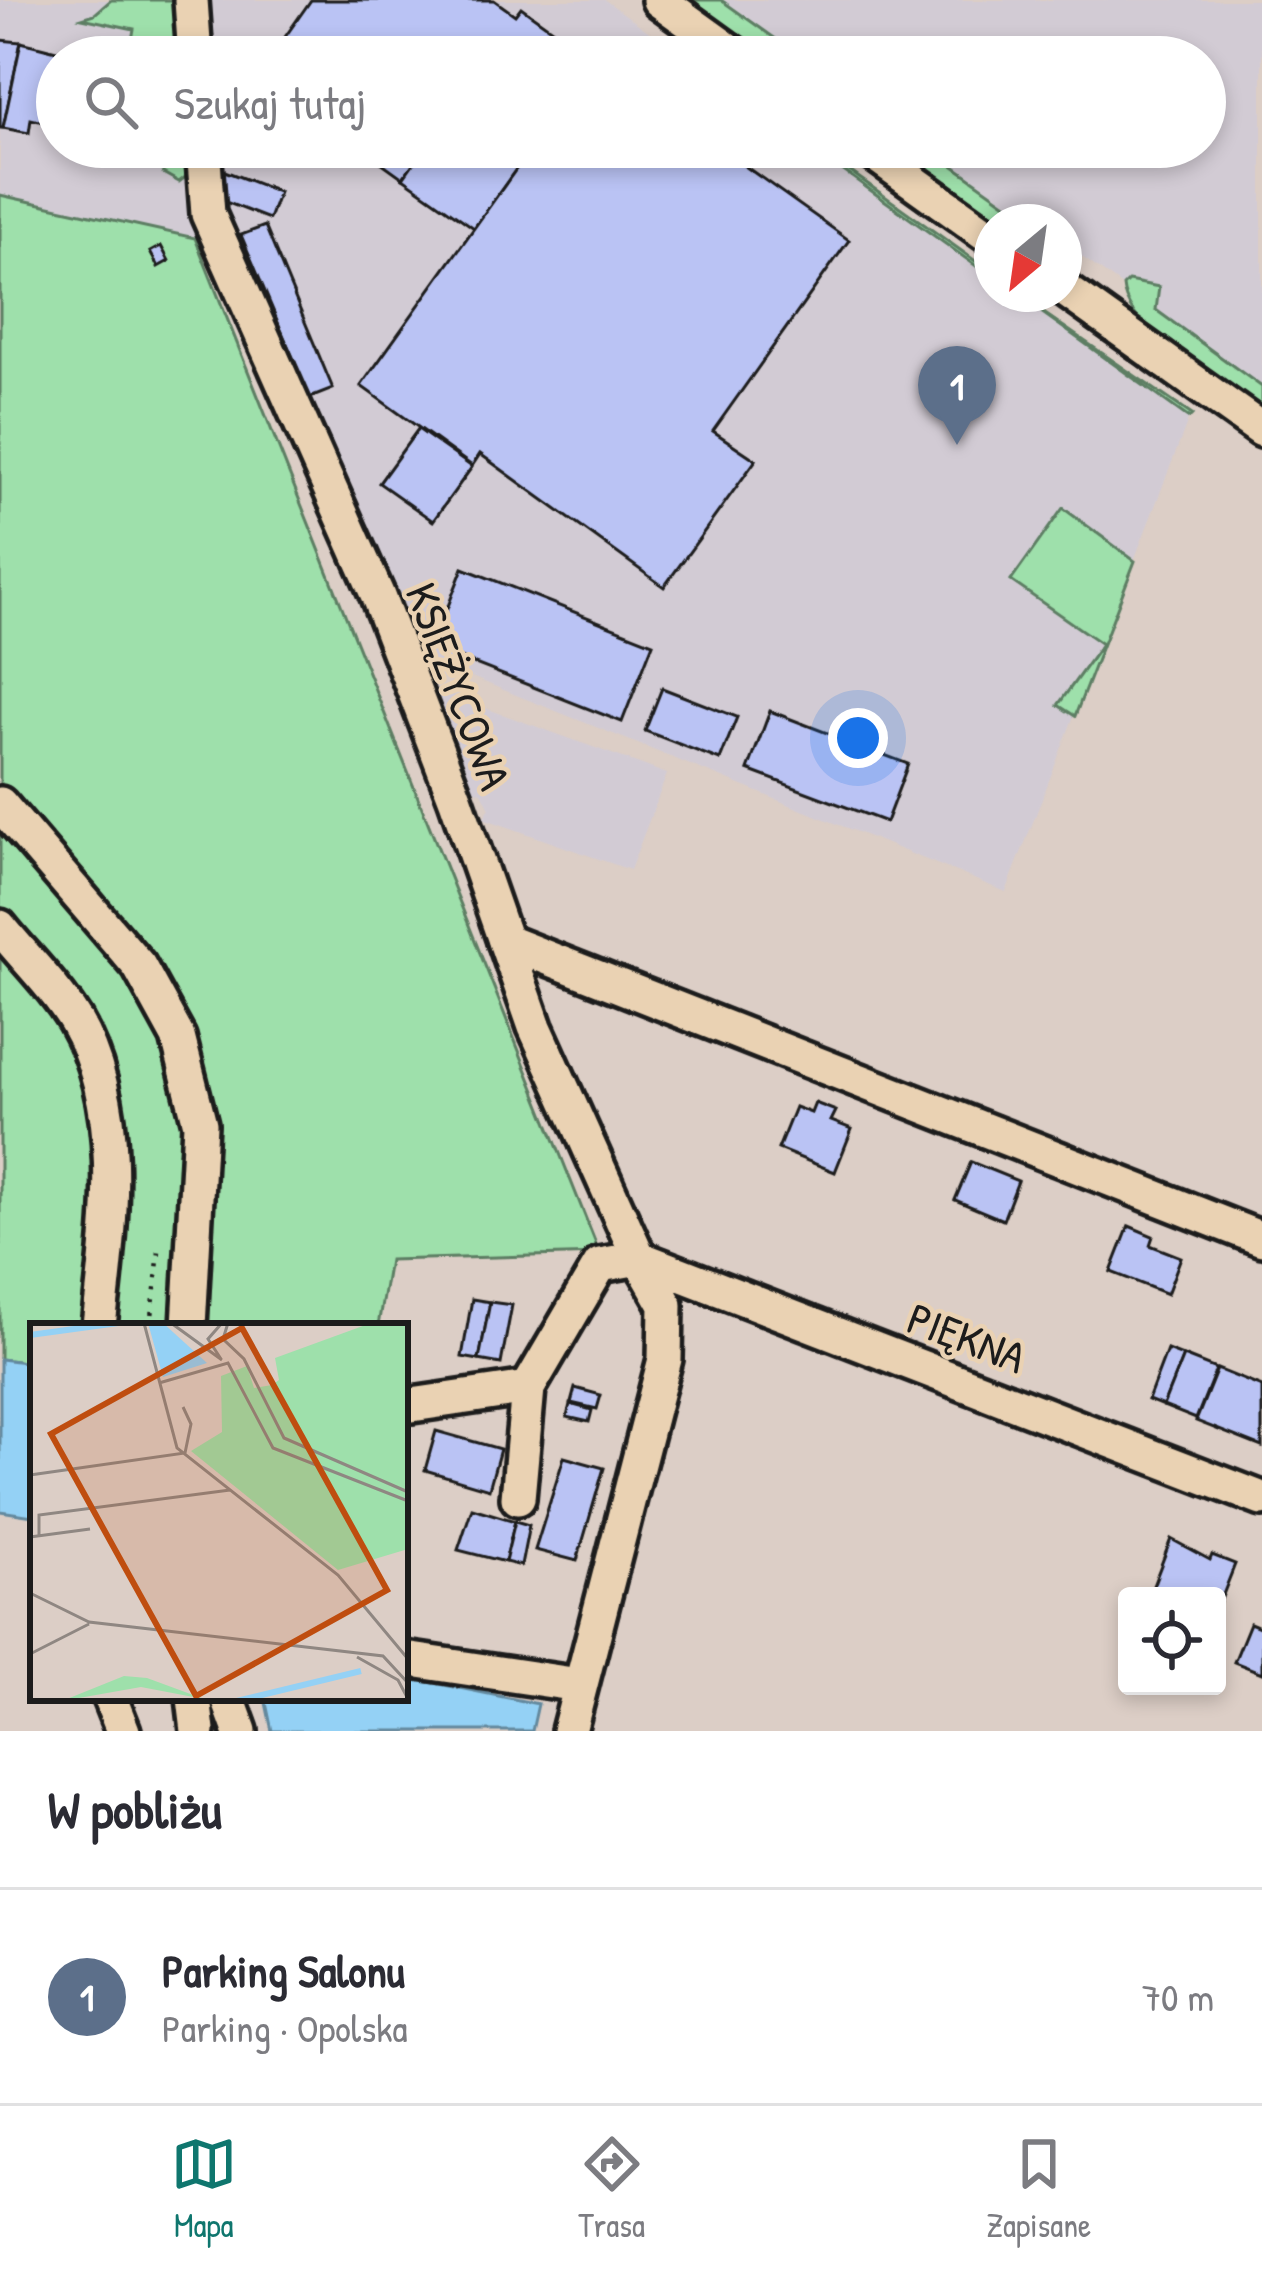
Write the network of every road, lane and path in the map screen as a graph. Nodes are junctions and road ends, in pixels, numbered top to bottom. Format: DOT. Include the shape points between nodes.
graph roads {
  1 [pos="191,0"];
  2 [pos="659,0"];
  3 [pos="194,36"];
  4 [pos="709,36"];
  5 [pos="204,168"];
  6 [pos="895,168"];
  7 [pos="974,225"];
  8 [pos="1082,302"];
  9 [pos="1262,430"];
  10 [pos="0,804"];
  11 [pos="0,927"];
  12 [pos="506,941"];
  13 [pos="1262,1239"];
  14 [pos="639,1258"];
  15 [pos="99,1323"];
  16 [pos="189,1323"];
  17 [pos="528,1388"];
  18 [pos="408,1406"];
  19 [pos="518,1498"];
  20 [pos="1262,1499"];
  21 [pos="408,1659"];
  22 [pos="579,1685"];
  23 [pos="111,1701"];
  24 [pos="194,1701"];
  25 [pos="229,1701"];
  26 [pos="123,1731"];
  27 [pos="198,1731"];
  28 [pos="240,1731"];
  29 [pos="568,1731"];
  1 -- 3 [label="street"];
  2 -- 4 [label="street"];
  5 -- 12 [label="street, KSIĘŻYCOWA" via="208,214 376,594"];
  6 -- 7 [label="street"];
  8 -- 9 [label="street"];
  10 -- 16 [label="street" via="140,966 178,1037 200,1124"];
  11 -- 15 [label="street" via="73,1017 105,1100 108,1246"];
  12 -- 13 [label="street"];
  12 -- 14 [label="street, KSIĘŻYCOWA" via="535,1027"];
  14 -- 17 [label="street" via="600,1265"];
  14 -- 20 [label="street, PIĘKNA"];
  14 -- 22 [label="street, KSIĘŻYCOWA" via="666,1304 664,1359"];
  17 -- 18 [label="street"];
  17 -- 19 [label="street"];
  21 -- 22 [label="street"];
  22 -- 29 [label="street, KSIĘŻYCOWA"];
  23 -- 26 [label="street"];
  24 -- 27 [label="street"];
  25 -- 28 [label="street"];
}
